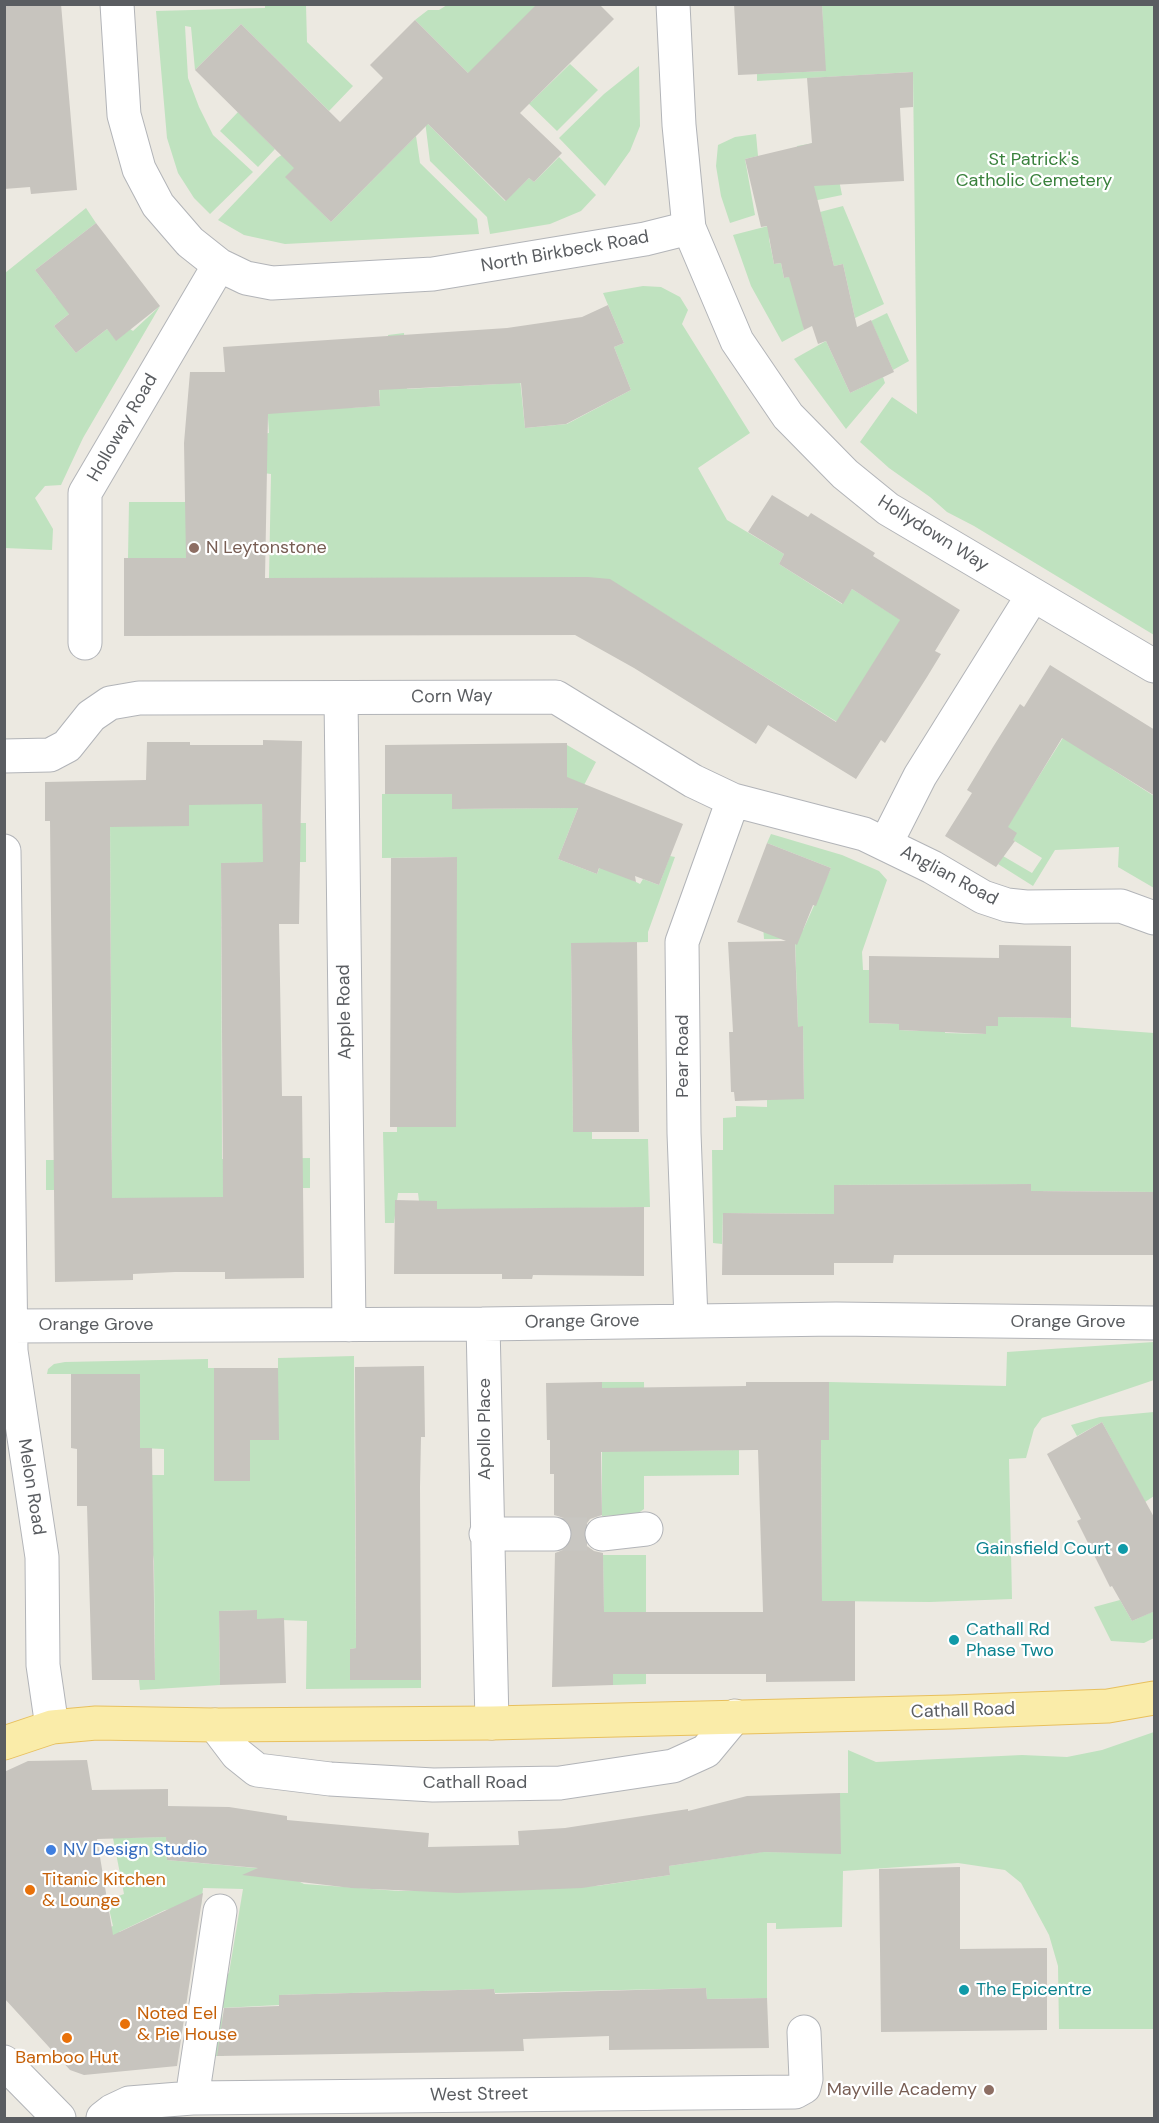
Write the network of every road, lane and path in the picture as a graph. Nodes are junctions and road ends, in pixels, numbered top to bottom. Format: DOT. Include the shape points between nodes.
graph roads {
  1 [pos="117,4"];
  2 [pos="673,4"];
  3 [pos="689,228"];
  4 [pos="219,265"];
  5 [pos="1033,596"];
  6 [pos="85,643"];
  7 [pos="1155,666"];
  8 [pos="341,698"];
  9 [pos="4,756"];
  10 [pos="734,800"];
  11 [pos="886,843"];
  12 [pos="4,851"];
  13 [pos="1155,918"];
  14 [pos="7,1176"];
  15 [pos="691,1320"];
  16 [pos="1155,1323"];
  17 [pos="483,1324"];
  18 [pos="349,1325"];
  19 [pos="10,1326"];
  20 [pos="646,1529"];
  21 [pos="554,1533"];
  22 [pos="486,1534"];
  23 [pos="602,1534"];
  24 [pos="1155,1698"];
  25 [pos="735,1716"];
  26 [pos="492,1723"];
  27 [pos="215,1725"];
  28 [pos="52,1727"];
  29 [pos="4,1743"];
  30 [pos="220,1911"];
  31 [pos="804,2032"];
  32 [pos="4,2062"];
  33 [pos="192,2098"];
  34 [pos="59,2118"];
  35 [pos="103,2118"];
  1 -- 4 [label="street, North Birkbeck Road" via="124,115 139,170 158,205 190,243"];
  2 -- 3 [label="street"];
  3 -- 4 [label="street, North Birkbeck Road" via="645,239 433,273 272,283 246,278"];
  3 -- 5 [label="street, Hollydown Way" via="737,341 788,416 845,474 888,509"];
  4 -- 6 [label="street, Holloway Road" via="85,493"];
  5 -- 7 [label="street, Hollydown Way"];
  5 -- 11 [label="street, Anglian Road" via="920,776"];
  8 -- 9 [label="street, Corn Way" via="139,698 110,703 91,716 68,746 50,754"];
  8 -- 10 [label="street, Corn Way" via="556,697 693,781"];
  8 -- 18 [label="street, Apple Road"];
  10 -- 11 [label="street, Corn Way"];
  10 -- 15 [label="street, Pear Road" via="682,942"];
  11 -- 13 [label="street, Anglian Road" via="983,897 1007,905 1121,906"];
  12 -- 14 [label="street, Melon Road"];
  14 -- 19 [label="street, Melon Road"];
  15 -- 16 [label="street, Orange Grove"];
  15 -- 17 [label="street, Orange Grove"];
  17 -- 18 [label="street, Orange Grove"];
  17 -- 22 [label="street, Apollo Place"];
  18 -- 19 [label="street, Orange Grove"];
  19 -- 28 [label="street, Melon Road" via="10,1351 42,1557 44,1665"];
  20 -- 23 [label="street"];
  21 -- 22 [label="street"];
  22 -- 26 [label="street, Apollo Place"];
  24 -- 25 [label="main road, Cathall Road" via="1108,1706"];
  25 -- 26 [label="main road, Cathall Road"];
  25 -- 27 [label="street, Cathall Road" via="706,1751 673,1766 560,1783 433,1785 257,1770 237,1754"];
  26 -- 27 [label="main road, Cathall Road"];
  27 -- 28 [label="main road, Cathall Road" via="96,1723"];
  28 -- 29 [label="main road, Cathall Road"];
  30 -- 33 [label="street"];
  31 -- 33 [label="street, West Street" via="806,2079 804,2087 795,2091"];
  32 -- 34 [label="street"];
  33 -- 35 [label="street, West Street" via="129,2103"];
}
